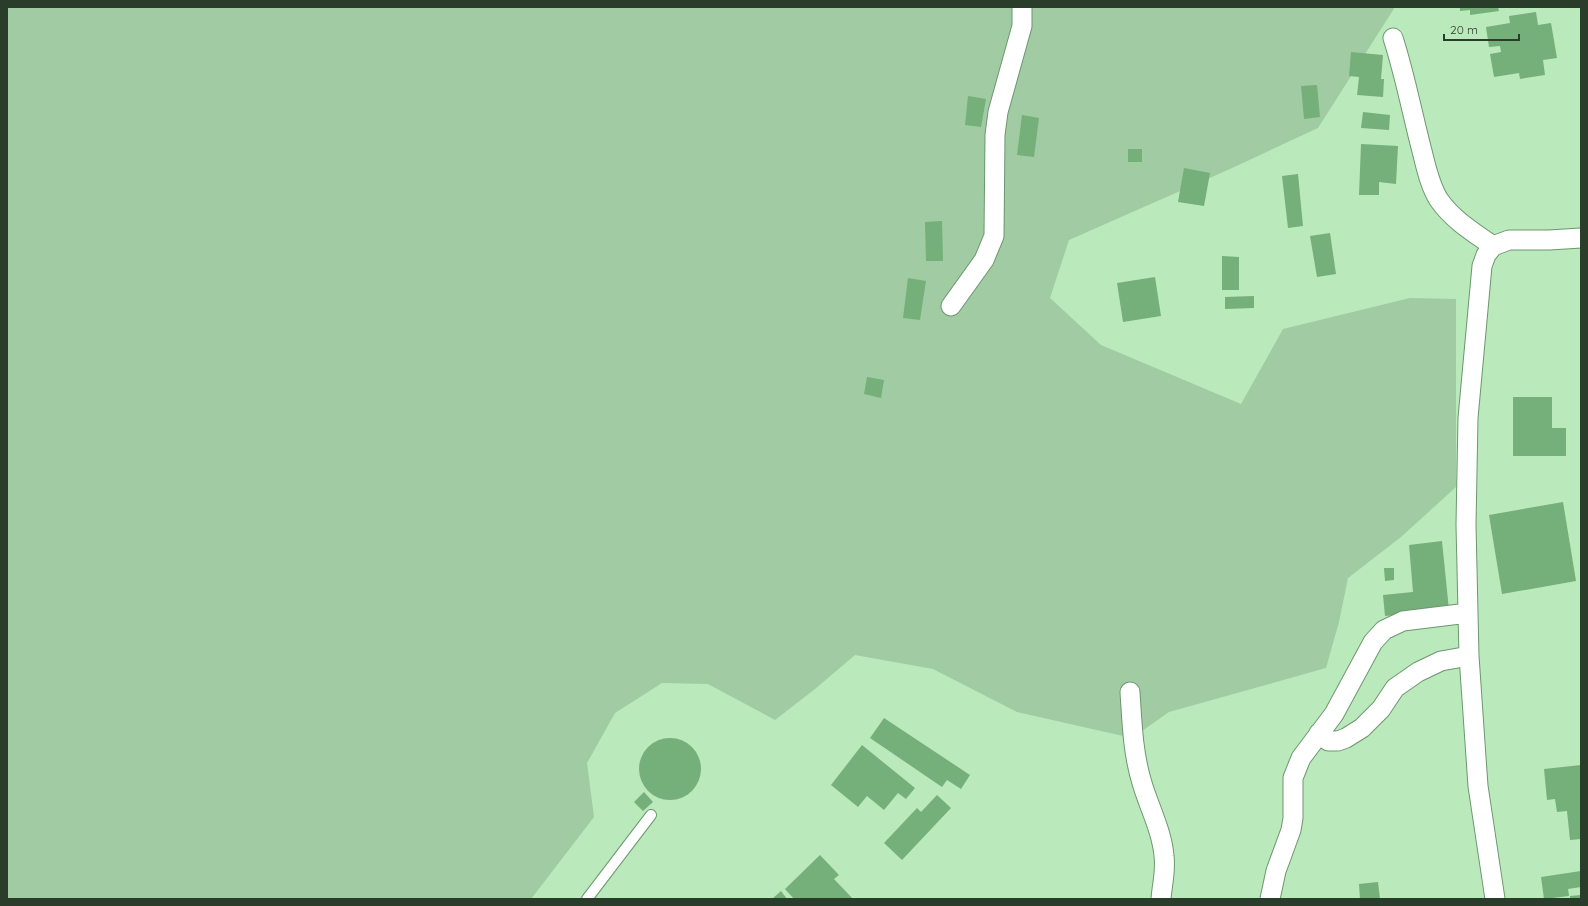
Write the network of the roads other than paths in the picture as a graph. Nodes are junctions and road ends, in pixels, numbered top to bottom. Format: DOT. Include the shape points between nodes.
graph roads {
  1 [pos="1022,7"];
  2 [pos="1393,38"];
  3 [pos="1581,238"];
  4 [pos="1493,246"];
  5 [pos="951,306"];
  6 [pos="1468,613"];
  7 [pos="1469,656"];
  8 [pos="1130,692"];
  9 [pos="1319,733"];
  10 [pos="651,815"];
  11 [pos="587,899"];
  12 [pos="1160,899"];
  13 [pos="1270,899"];
  14 [pos="1495,899"];
  1 -- 5 [label="street" via="1022,26 998,112 995,135 994,236 984,260"];
  2 -- 4 [label="street" via="1401,61 1427,171 1438,199 1465,227"];
  3 -- 4 [label="street" via="1509,240"];
  4 -- 6 [label="street" via="1482,266 1468,418"];
  6 -- 7 [label="street"];
  6 -- 9 [label="street" via="1403,621 1384,630 1373,642 1334,714"];
  7 -- 9 [label="street" via="1441,660 1418,672 1395,688 1381,709 1362,728 1346,738 1328,741"];
  7 -- 14 [label="street" via="1478,786"];
  8 -- 12 [label="street" via="1135,751 1142,783 1164,850 1165,868"];
  9 -- 13 [label="street" via="1301,758 1293,778 1291,830 1276,871"];
  10 -- 11 [label="lane"];
}
